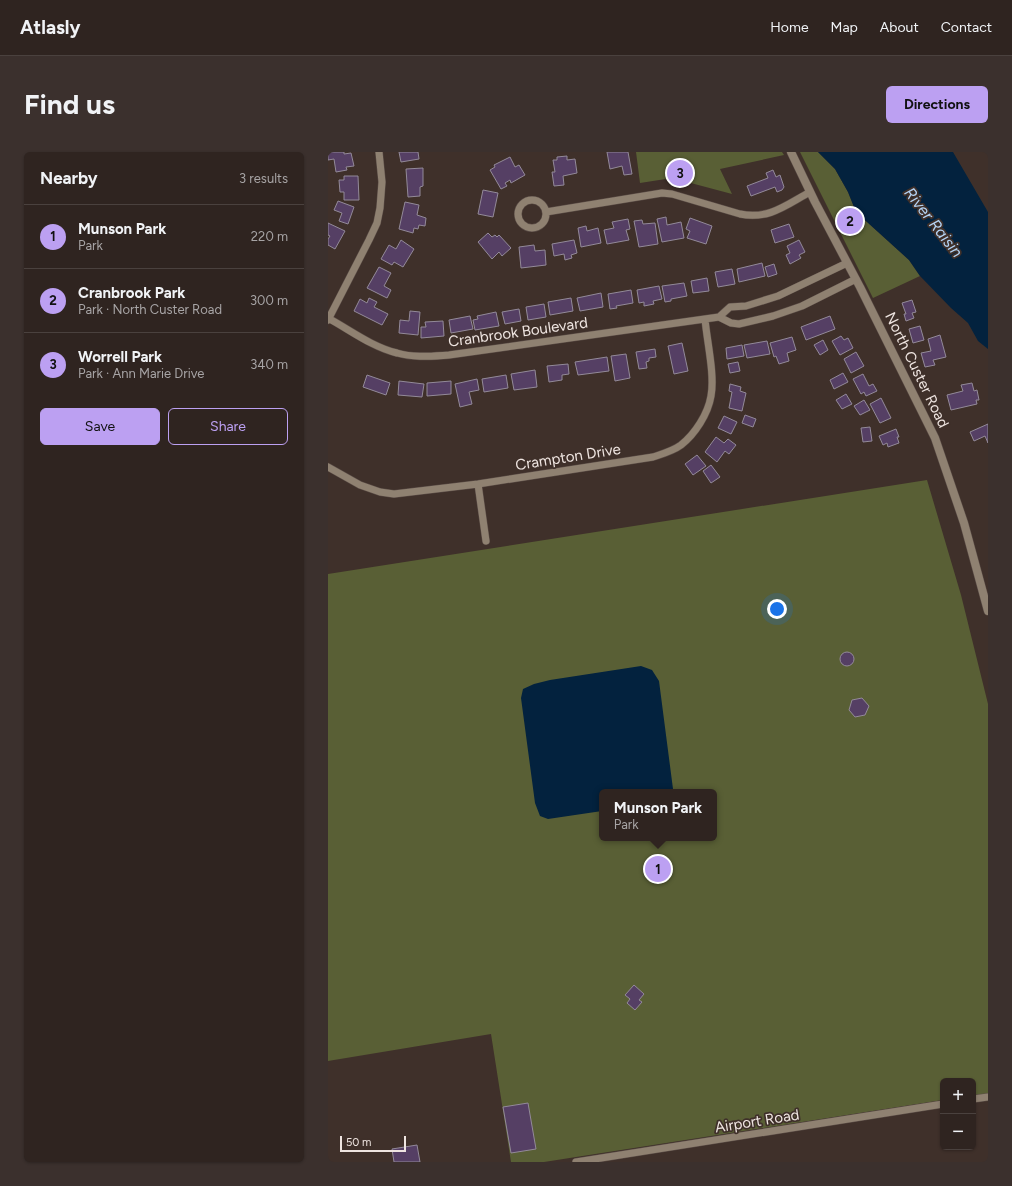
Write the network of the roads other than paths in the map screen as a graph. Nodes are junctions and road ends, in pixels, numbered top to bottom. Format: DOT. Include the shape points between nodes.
graph roads {
  1 [pos="379,152"];
  2 [pos="792,152"];
  3 [pos="810,192"];
  4 [pos="546,212"];
  5 [pos="847,263"];
  6 [pos="856,280"];
  7 [pos="718,317"];
  8 [pos="328,318"];
  9 [pos="706,319"];
  10 [pos="328,466"];
  11 [pos="478,484"];
  12 [pos="486,541"];
  13 [pos="988,612"];
  14 [pos="988,1097"];
  15 [pos="976,1099"];
  16 [pos="940,1104"];
  17 [pos="576,1162"];
  1 -- 8 [label="street" via="382,182 377,223"];
  2 -- 3 [label="street, North Custer Road"];
  3 -- 4 [label="street" via="759,216 740,214 680,196 662,194"];
  3 -- 5 [label="street, North Custer Road"];
  4 -- 4 [label="street" via="542,204 528,200 518,210 519,220 525,227 538,228 545,221"];
  5 -- 6 [label="street, North Custer Road"];
  5 -- 7 [label="street, Cranbrook Boulevard" via="778,296 746,306 730,307"];
  6 -- 7 [label="street, Cranbrook Boulevard" via="802,306 773,316 739,324"];
  6 -- 13 [label="street, North Custer Road" via="935,438 964,522"];
  7 -- 9 [label="street, Cranbrook Boulevard"];
  8 -- 9 [label="street, Cranbrook Boulevard" via="388,350 420,357 474,352"];
  9 -- 11 [label="street, Crampton Drive" via="712,377 711,396 705,415 692,435 680,446 653,457"];
  10 -- 11 [label="street, Crampton Drive" via="360,485 394,494"];
  11 -- 12 [label="street"];
  14 -- 15 [label="street"];
  16 -- 17 [label="street, Airport Road"];
}
